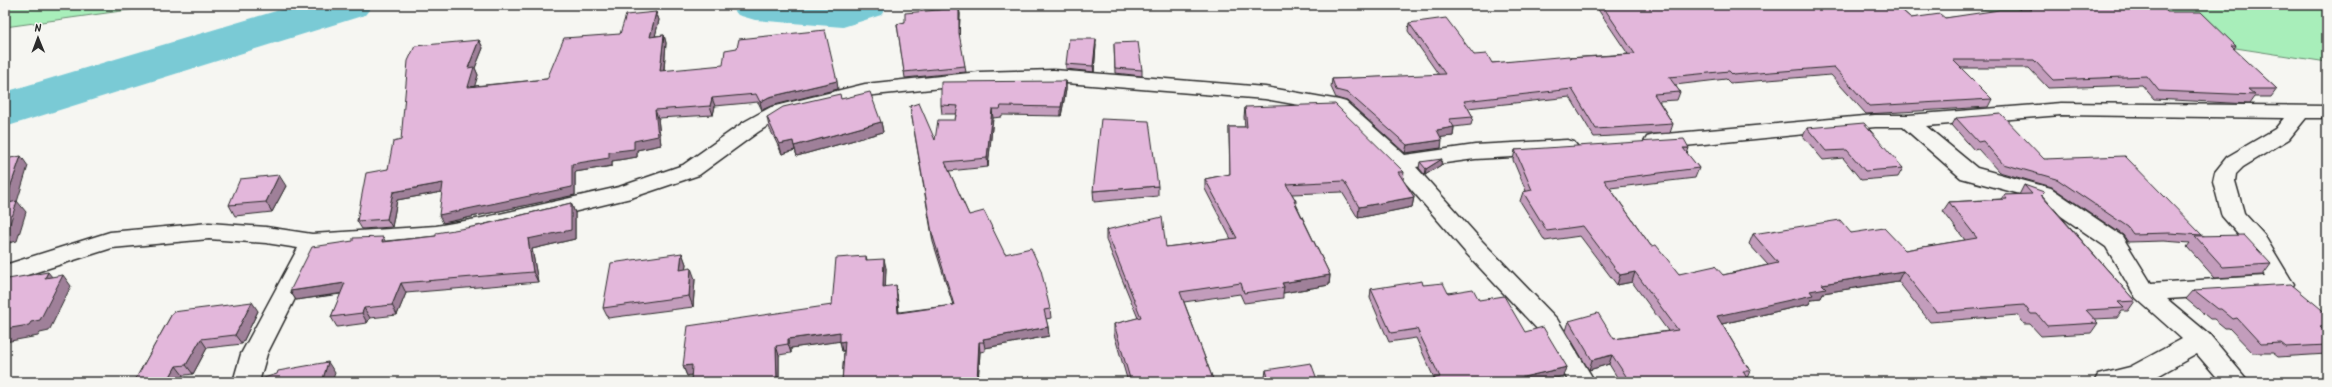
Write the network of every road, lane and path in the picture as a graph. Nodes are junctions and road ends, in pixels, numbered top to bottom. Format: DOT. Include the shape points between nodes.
graph roads {
  1 [pos="2300,112"];
  2 [pos="2327,112"];
  3 [pos="1908,121"];
  4 [pos="1634,143"];
  5 [pos="1586,146"];
  6 [pos="1400,162"];
  7 [pos="312,242"];
  8 [pos="5,274"];
  9 [pos="2144,292"];
  10 [pos="2200,340"];
  11 [pos="246,382"];
  12 [pos="1582,382"];
  13 [pos="2107,382"];
  14 [pos="2236,382"];
  1 -- 2 [label="street"];
  1 -- 3 [label="street" via="2061,110"];
  1 -- 9 [label="street" via="2282,134 2235,162 2226,172 2224,181 2233,216 2256,241 2282,284"];
  3 -- 4 [label="street" via="1875,121"];
  3 -- 9 [label="street" via="1969,173 2043,193 2114,242"];
  5 -- 6 [label="street" via="1475,152"];
  6 -- 7 [label="street" via="1339,106 1265,93 1149,83 1054,76 979,78 865,90 778,111 691,170 623,193 482,226 436,234"];
  6 -- 12 [label="street" via="1474,247 1548,325"];
  7 -- 8 [label="street" via="266,235 209,231 110,240"];
  7 -- 11 [label="street" via="254,354"];
  9 -- 10 [label="street"];
  10 -- 13 [label="street" via="2136,376"];
  10 -- 14 [label="street"];
}
